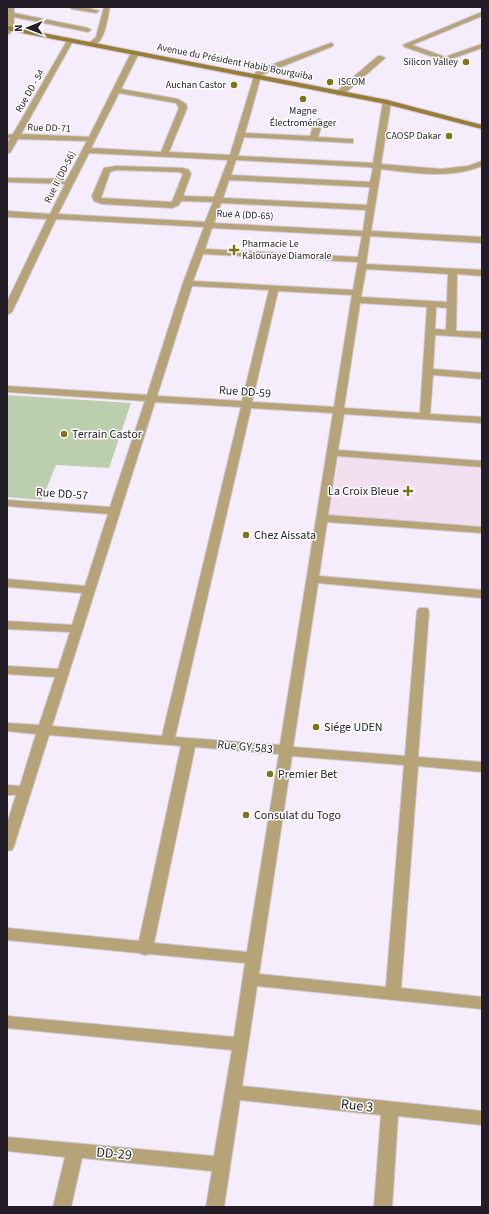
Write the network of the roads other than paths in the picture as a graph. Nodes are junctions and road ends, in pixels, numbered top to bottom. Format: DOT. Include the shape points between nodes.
graph roads {
  1 [pos="11,7"];
  2 [pos="72,7"];
  3 [pos="107,7"];
  4 [pos="96,11"];
  5 [pos="482,14"];
  6 [pos="9,15"];
  7 [pos="8,30"];
  8 [pos="88,30"];
  9 [pos="70,41"];
  10 [pos="91,44"];
  11 [pos="331,45"];
  12 [pos="482,46"];
  13 [pos="136,52"];
  14 [pos="381,58"];
  15 [pos="258,77"];
  16 [pos="116,90"];
  17 [pos="340,93"];
  18 [pos="387,102"];
  19 [pos="319,121"];
  20 [pos="481,126"];
  21 [pos="241,135"];
  22 [pos="7,136"];
  23 [pos="16,136"];
  24 [pos="91,139"];
  25 [pos="314,139"];
  26 [pos="350,141"];
  27 [pos="86,150"];
  28 [pos="7,151"];
  29 [pos="164,154"];
  30 [pos="232,158"];
  31 [pos="482,163"];
  32 [pos="378,166"];
  33 [pos="226,177"];
  34 [pos="7,180"];
  35 [pos="70,182"];
  36 [pos="375,185"];
  37 [pos="177,198"];
  38 [pos="218,200"];
  39 [pos="371,208"];
  40 [pos="7,214"];
  41 [pos="53,216"];
  42 [pos="210,224"];
  43 [pos="367,233"];
  44 [pos="482,240"];
  45 [pos="200,251"];
  46 [pos="362,263"];
  47 [pos="453,271"];
  48 [pos="482,273"];
  49 [pos="188,283"];
  50 [pos="274,288"];
  51 [pos="357,296"];
  52 [pos="432,304"];
  53 [pos="451,305"];
  54 [pos="7,312"];
  55 [pos="431,332"];
  56 [pos="451,333"];
  57 [pos="482,336"];
  58 [pos="428,372"];
  59 [pos="482,376"];
  60 [pos="7,389"];
  61 [pos="152,399"];
  62 [pos="247,405"];
  63 [pos="339,411"];
  64 [pos="425,416"];
  65 [pos="482,420"];
  66 [pos="333,452"];
  67 [pos="482,464"];
  68 [pos="7,503"];
  69 [pos="115,511"];
  70 [pos="322,518"];
  71 [pos="482,530"];
  72 [pos="313,579"];
  73 [pos="7,583"];
  74 [pos="90,590"];
  75 [pos="482,594"];
  76 [pos="423,611"];
  77 [pos="7,625"];
  78 [pos="77,630"];
  79 [pos="7,670"];
  80 [pos="63,673"];
  81 [pos="7,727"];
  82 [pos="44,730"];
  83 [pos="168,740"];
  84 [pos="189,742"];
  85 [pos="286,750"];
  86 [pos="410,761"];
  87 [pos="482,767"];
  88 [pos="7,790"];
  89 [pos="25,791"];
  90 [pos="7,846"];
  91 [pos="7,934"];
  92 [pos="145,949"];
  93 [pos="253,958"];
  94 [pos="250,978"];
  95 [pos="393,993"];
  96 [pos="482,1003"];
  97 [pos="7,1022"];
  98 [pos="240,1044"];
  99 [pos="232,1092"];
  100 [pos="390,1109"];
  101 [pos="482,1118"];
  102 [pos="7,1144"];
  103 [pos="76,1151"];
  104 [pos="221,1164"];
  105 [pos="62,1207"];
  106 [pos="214,1207"];
  107 [pos="383,1207"];
  1 -- 6 [label="street"];
  2 -- 4 [label="street"];
  3 -- 10 [label="street" via="99,38"];
  5 -- 12 [label="street" via="406,45 445,59"];
  6 -- 7 [label="street"];
  6 -- 8 [label="street"];
  7 -- 9 [label="main road, Avenue du Président Habib Bourguiba"];
  9 -- 10 [label="main road, Avenue du Président Habib Bourguiba"];
  9 -- 23 [label="street, Rue DD - 54"];
  10 -- 13 [label="main road, Avenue du Président Habib Bourguiba"];
  11 -- 15 [label="street" via="260,72"];
  13 -- 15 [label="main road, Avenue du Président Habib Bourguiba"];
  13 -- 16 [label="street, Rue II (DD-56)"];
  14 -- 17 [label="street"];
  15 -- 17 [label="main road, Avenue du Président Habib Bourguiba"];
  15 -- 21 [label="street"];
  16 -- 24 [label="street, Rue II (DD-56)"];
  16 -- 29 [label="street" via="178,101 182,104 183,108"];
  17 -- 18 [label="main road, Avenue du Président Habib Bourguiba"];
  18 -- 20 [label="main road, Avenue du Président Habib Bourguiba"];
  18 -- 32 [label="street"];
  19 -- 25 [label="street"];
  21 -- 25 [label="street"];
  21 -- 30 [label="street"];
  22 -- 23 [label="street, Rue DD-71"];
  23 -- 24 [label="street, Rue DD-71"];
  23 -- 28 [label="street, Rue DD - 54"];
  24 -- 27 [label="street, Rue II (DD-56)"];
  25 -- 26 [label="street"];
  27 -- 29 [label="street"];
  27 -- 35 [label="street, Rue II (DD-56)"];
  29 -- 30 [label="street"];
  30 -- 32 [label="street"];
  30 -- 33 [label="street"];
  31 -- 32 [label="street" via="460,171"];
  32 -- 36 [label="street"];
  33 -- 36 [label="street"];
  33 -- 38 [label="street"];
  34 -- 35 [label="street"];
  35 -- 41 [label="street, Rue II (DD-56)"];
  36 -- 39 [label="street"];
  37 -- 37 [label="street" via="176,203 168,205 102,201 96,196 107,170 116,168 186,172"];
  37 -- 38 [label="street"];
  38 -- 39 [label="street"];
  38 -- 42 [label="street"];
  39 -- 43 [label="street"];
  40 -- 41 [label="street, Rue A (DD-65)"];
  41 -- 42 [label="street, Rue A (DD-65)"];
  41 -- 54 [label="street, Rue II (DD-56)"];
  42 -- 43 [label="street, Rue A (DD-65)"];
  42 -- 45 [label="street"];
  43 -- 44 [label="street, Rue A (DD-65)"];
  43 -- 46 [label="street"];
  45 -- 46 [label="street"];
  45 -- 49 [label="street"];
  46 -- 47 [label="street"];
  46 -- 51 [label="street"];
  47 -- 48 [label="street"];
  47 -- 53 [label="street"];
  49 -- 50 [label="street"];
  49 -- 61 [label="street"];
  50 -- 51 [label="street"];
  50 -- 62 [label="street"];
  51 -- 52 [label="street"];
  51 -- 63 [label="street"];
  52 -- 53 [label="street"];
  52 -- 55 [label="street"];
  53 -- 56 [label="street"];
  55 -- 56 [label="street"];
  55 -- 58 [label="street"];
  56 -- 57 [label="street"];
  58 -- 59 [label="street"];
  58 -- 64 [label="street"];
  60 -- 61 [label="street, Rue DD-59"];
  61 -- 62 [label="street, Rue DD-59"];
  61 -- 69 [label="street"];
  62 -- 63 [label="street, Rue DD-59"];
  62 -- 83 [label="street"];
  63 -- 64 [label="street, Rue DD-59"];
  63 -- 66 [label="street"];
  64 -- 65 [label="street, Rue DD-59"];
  66 -- 67 [label="street"];
  66 -- 70 [label="street"];
  68 -- 69 [label="street, Rue DD-57"];
  69 -- 74 [label="street"];
  70 -- 71 [label="street"];
  70 -- 72 [label="street"];
  72 -- 75 [label="street"];
  72 -- 85 [label="street"];
  73 -- 74 [label="street"];
  74 -- 78 [label="street"];
  76 -- 86 [label="street"];
  77 -- 78 [label="street"];
  78 -- 80 [label="street"];
  79 -- 80 [label="street"];
  80 -- 82 [label="street"];
  81 -- 82 [label="street, Rue GY-583"];
  82 -- 83 [label="street, Rue GY-583"];
  82 -- 89 [label="street"];
  83 -- 84 [label="street, Rue GY-583"];
  84 -- 85 [label="street, Rue GY-583"];
  84 -- 92 [label="street"];
  85 -- 86 [label="street, Rue GY-583"];
  85 -- 93 [label="street"];
  86 -- 87 [label="street, Rue GY-583"];
  86 -- 95 [label="street"];
  88 -- 89 [label="street"];
  89 -- 90 [label="street"];
  91 -- 92 [label="street"];
  92 -- 93 [label="street"];
  93 -- 94 [label="street"];
  94 -- 95 [label="street"];
  94 -- 98 [label="street"];
  95 -- 96 [label="street"];
  97 -- 98 [label="street"];
  98 -- 99 [label="street"];
  99 -- 100 [label="street, Rue 3"];
  99 -- 104 [label="street"];
  100 -- 101 [label="street, Rue 3"];
  100 -- 107 [label="street"];
  102 -- 103 [label="street, DD-29"];
  103 -- 104 [label="street, DD-29"];
  103 -- 105 [label="street"];
  104 -- 106 [label="street"];
}
